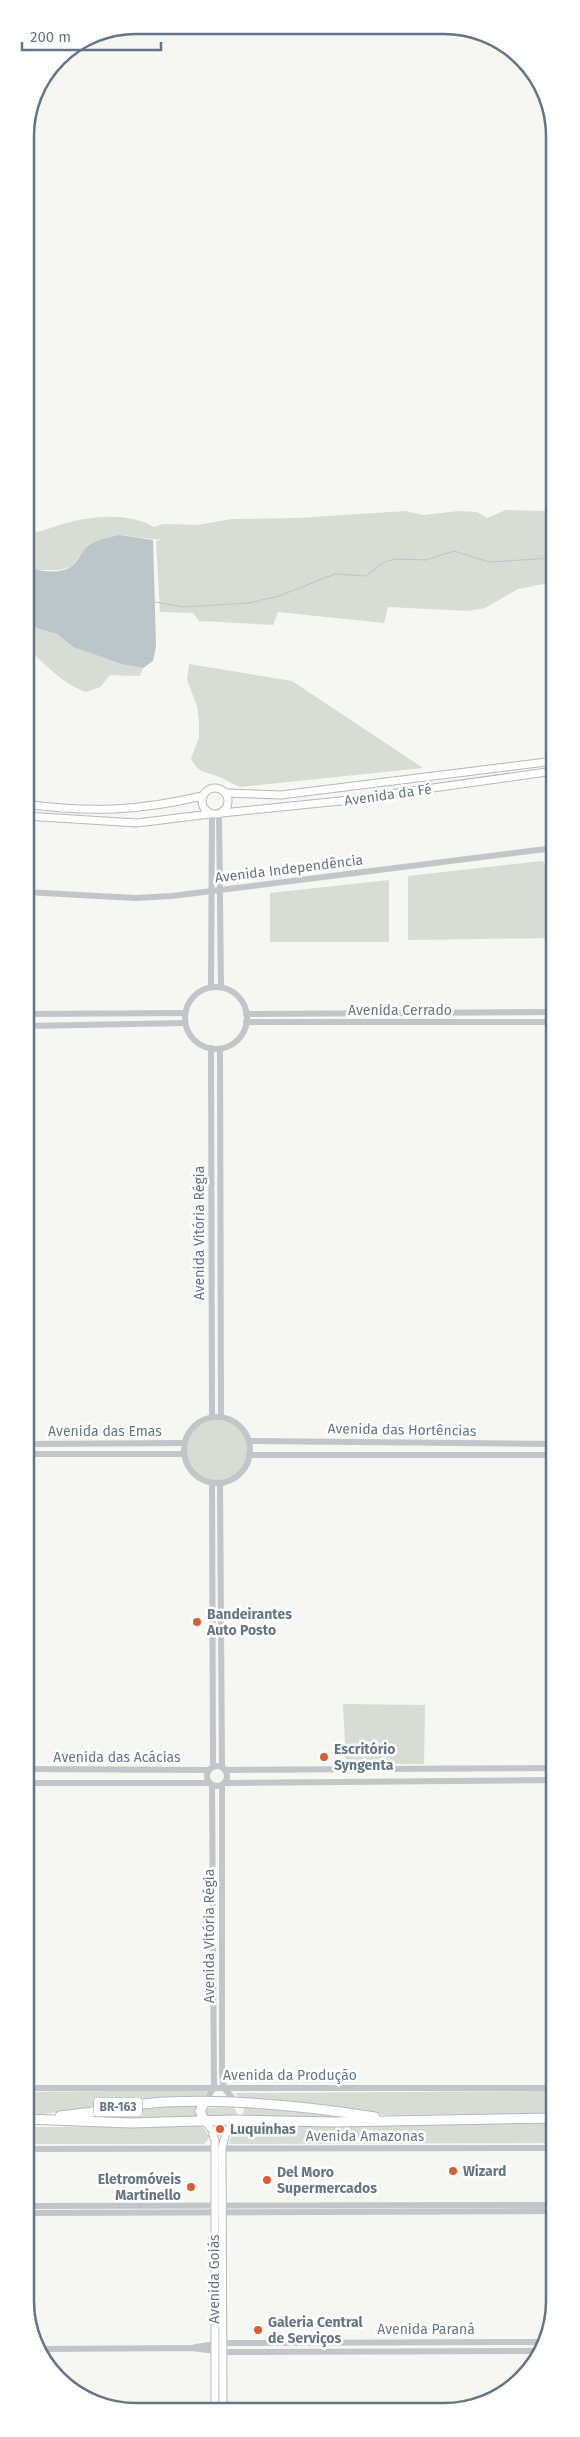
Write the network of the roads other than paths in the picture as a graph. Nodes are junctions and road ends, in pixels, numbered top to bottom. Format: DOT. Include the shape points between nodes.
graph roads {
  1 [pos="546,762"];
  2 [pos="546,772"];
  3 [pos="225,793"];
  4 [pos="202,796"];
  5 [pos="34,804"];
  6 [pos="215,814"];
  7 [pos="34,817"];
  8 [pos="546,849"];
  9 [pos="221,889"];
  10 [pos="213,891"];
  11 [pos="34,892"];
  12 [pos="211,987"];
  13 [pos="221,988"];
  14 [pos="546,1012"];
  15 [pos="185,1013"];
  16 [pos="34,1014"];
  17 [pos="246,1014"];
  18 [pos="246,1022"];
  19 [pos="546,1022"];
  20 [pos="185,1023"];
  21 [pos="34,1026"];
  22 [pos="211,1048"];
  23 [pos="220,1048"];
  24 [pos="212,1417"];
  25 [pos="221,1417"];
  26 [pos="249,1441"];
  27 [pos="184,1443"];
  28 [pos="34,1444"];
  29 [pos="546,1444"];
  30 [pos="34,1454"];
  31 [pos="184,1454"];
  32 [pos="249,1455"];
  33 [pos="546,1456"];
  34 [pos="212,1483"];
  35 [pos="220,1483"];
  36 [pos="211,1768"];
  37 [pos="546,1768"];
  38 [pos="34,1769"];
  39 [pos="224,1769"];
  40 [pos="546,1780"];
  41 [pos="34,1783"];
  42 [pos="210,1784"];
  43 [pos="224,1784"];
  44 [pos="214,2087"];
  45 [pos="34,2088"];
  46 [pos="224,2088"];
  47 [pos="546,2088"];
  48 [pos="205,2102"];
  49 [pos="236,2102"];
  50 [pos="546,2118"];
  51 [pos="34,2119"];
  52 [pos="34,2119"];
  53 [pos="205,2120"];
  54 [pos="234,2120"];
  55 [pos="398,2121"];
  56 [pos="218,2148"];
  57 [pos="546,2148"];
  58 [pos="34,2149"];
  59 [pos="213,2204"];
  60 [pos="222,2205"];
  61 [pos="546,2205"];
  62 [pos="34,2206"];
  63 [pos="546,2211"];
  64 [pos="34,2213"];
  65 [pos="213,2213"];
  66 [pos="222,2213"];
  67 [pos="538,2342"];
  68 [pos="214,2343"];
  69 [pos="223,2343"];
  70 [pos="192,2348"];
  71 [pos="46,2349"];
  72 [pos="533,2351"];
  73 [pos="214,2352"];
  74 [pos="223,2352"];
  75 [pos="215,2403"];
  76 [pos="223,2403"];
  1 -- 3 [label="main road, Avenida da Fé" via="281,795"];
  2 -- 6 [label="main road, Avenida da Fé" via="340,801"];
  3 -- 4 [label="main road" via="214,788"];
  3 -- 6 [label="main road" via="228,803"];
  4 -- 5 [label="main road" via="123,810"];
  4 -- 6 [label="main road" via="202,806"];
  6 -- 7 [label="main road, Avenida da Fé" via="137,823"];
  6 -- 9 [label="street"];
  6 -- 10 [label="street"];
  8 -- 9 [label="street, Avenida Independência"];
  9 -- 10 [label="street, Avenida Independência"];
  9 -- 13 [label="street"];
  10 -- 11 [label="street, Avenida Independência" via="135,898"];
  10 -- 12 [label="street"];
  12 -- 13 [label="street"];
  12 -- 15 [label="street" via="194,996"];
  13 -- 17 [label="street" via="236,995"];
  14 -- 17 [label="street, Avenida Cerrado"];
  15 -- 16 [label="street"];
  15 -- 20 [label="street"];
  17 -- 18 [label="street"];
  18 -- 19 [label="street, Avenida Cerrado"];
  18 -- 23 [label="street" via="240,1037"];
  20 -- 21 [label="street"];
  20 -- 22 [label="street" via="194,1040"];
  22 -- 23 [label="street"];
  22 -- 24 [label="street, Avenida Vitória Régia"];
  23 -- 25 [label="street, Avenida Vitória Régia"];
  24 -- 25 [label="street"];
  24 -- 27 [label="street" via="194,1426"];
  25 -- 26 [label="street" via="238,1425"];
  26 -- 29 [label="street, Avenida das Hortências"];
  26 -- 32 [label="street"];
  27 -- 28 [label="street, Avenida das Emas"];
  27 -- 31 [label="street"];
  30 -- 31 [label="street, Avenida das Emas"];
  31 -- 34 [label="street" via="190,1470"];
  32 -- 33 [label="street, Avenida das Hortências"];
  32 -- 35 [label="street" via="245,1469 238,1476"];
  34 -- 35 [label="street"];
  34 -- 36 [label="street"];
  35 -- 39 [label="street"];
  36 -- 38 [label="street, Avenida das Acácias"];
  36 -- 39 [label="street"];
  36 -- 42 [label="street" via="207,1775"];
  37 -- 39 [label="street"];
  39 -- 43 [label="street" via="227,1774"];
  40 -- 43 [label="street"];
  41 -- 42 [label="street, Avenida das Acácias"];
  42 -- 43 [label="street"];
  42 -- 44 [label="street, Avenida Vitória Régia"];
  43 -- 46 [label="street, Avenida Vitória Régia"];
  44 -- 45 [label="street, Avenida da Produção"];
  44 -- 46 [label="street, Avenida da Produção"];
  44 -- 48 [label="street"];
  46 -- 47 [label="street, Avenida da Produção"];
  46 -- 49 [label="street"];
  48 -- 49 [label="highway, BR-163"];
  48 -- 51 [label="highway, BR-163" via="132,2106"];
  48 -- 53 [label="highway" via="200,2111"];
  49 -- 54 [label="highway" via="239,2112"];
  49 -- 55 [label="highway, BR-163" via="306,2106"];
  50 -- 55 [label="highway, BR-163"];
  52 -- 53 [label="highway, BR-163" via="131,2123"];
  53 -- 54 [label="highway, BR-163"];
  53 -- 56 [label="main road"];
  54 -- 55 [label="highway, BR-163"];
  54 -- 56 [label="main road"];
  56 -- 57 [label="street, Avenida Amazonas"];
  56 -- 58 [label="street, Avenida Amazonas"];
  56 -- 59 [label="main road, Avenida Goiás"];
  56 -- 60 [label="main road, Avenida Goiás"];
  59 -- 60 [label="street"];
  59 -- 62 [label="street"];
  59 -- 65 [label="main road, Avenida Goiás"];
  60 -- 61 [label="street"];
  60 -- 66 [label="main road, Avenida Goiás"];
  63 -- 66 [label="street"];
  64 -- 65 [label="street"];
  65 -- 66 [label="street"];
  65 -- 68 [label="main road, Avenida Goiás"];
  66 -- 69 [label="main road, Avenida Goiás"];
  67 -- 69 [label="street, Avenida Paraná"];
  68 -- 69 [label="street, Avenida Paraná"];
  68 -- 70 [label="street, Avenida Paraná"];
  68 -- 73 [label="main road, Avenida Goiás"];
  69 -- 74 [label="main road, Avenida Goiás"];
  70 -- 71 [label="street, Avenida Paraná"];
  70 -- 73 [label="street, Avenida Paraná"];
  72 -- 74 [label="street, Avenida Paraná"];
  73 -- 74 [label="street, Avenida Paraná"];
  73 -- 75 [label="main road, Avenida Goiás"];
  74 -- 76 [label="main road, Avenida Goiás"];
}
